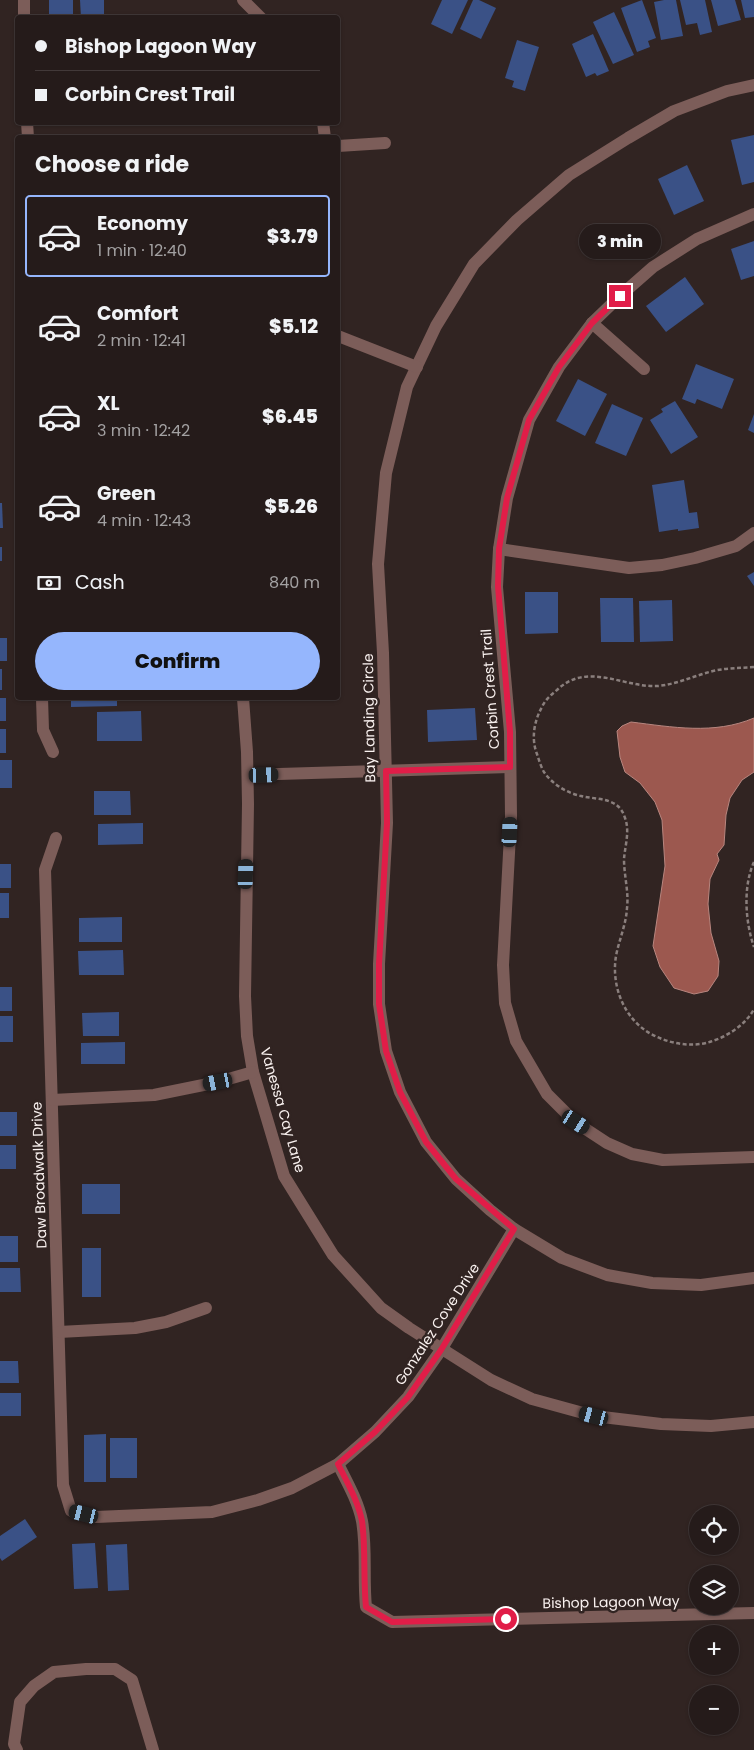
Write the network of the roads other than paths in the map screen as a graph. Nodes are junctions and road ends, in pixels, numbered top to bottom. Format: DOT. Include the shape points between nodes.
graph roads {
  1 [pos="24,0"];
  2 [pos="243,0"];
  3 [pos="24,15"];
  4 [pos="258,15"];
  5 [pos="754,85"];
  6 [pos="384,143"];
  7 [pos="340,146"];
  8 [pos="754,214"];
  9 [pos="592,323"];
  10 [pos="340,337"];
  11 [pos="417,368"];
  12 [pos="644,369"];
  13 [pos="754,533"];
  14 [pos="499,549"];
  15 [pos="42,700"];
  16 [pos="243,700"];
  17 [pos="54,752"];
  18 [pos="510,767"];
  19 [pos="386,771"];
  20 [pos="248,775"];
  21 [pos="56,838"];
  22 [pos="253,1072"];
  23 [pos="52,1100"];
  24 [pos="754,1157"];
  25 [pos="514,1229"];
  26 [pos="754,1278"];
  27 [pos="206,1308"];
  28 [pos="59,1332"];
  29 [pos="441,1350"];
  30 [pos="754,1422"];
  31 [pos="338,1464"];
  32 [pos="71,1511"];
  33 [pos="754,1613"];
  34 [pos="17,1750"];
  35 [pos="153,1750"];
  1 -- 3 [label="street"];
  2 -- 4 [label="street"];
  5 -- 11 [label="street, Bay Landing Circle" via="727,91 674,111 568,175 474,264 436,326"];
  6 -- 7 [label="street"];
  8 -- 9 [label="street, Corbin Crest Trail" via="697,238 653,267"];
  9 -- 12 [label="street"];
  9 -- 14 [label="street, Corbin Crest Trail" via="559,367 529,420 507,498"];
  10 -- 11 [label="street"];
  11 -- 19 [label="street, Bay Landing Circle" via="408,387 386,474 378,564"];
  13 -- 14 [label="street" via="736,546 695,558 629,568"];
  14 -- 18 [label="street, Corbin Crest Trail" via="498,586"];
  15 -- 17 [label="street" via="43,730"];
  16 -- 20 [label="street, Vanessa Cay Lane"];
  18 -- 19 [label="street"];
  18 -- 24 [label="street, Corbin Crest Trail" via="511,816 503,965 505,1003 516,1041 547,1094 576,1122 607,1143 632,1154 663,1160"];
  19 -- 20 [label="street"];
  19 -- 25 [label="street, Bay Landing Circle" via="387,823 379,964 379,1004 386,1051 400,1092 426,1142 456,1179"];
  20 -- 22 [label="street, Vanessa Cay Lane" via="245,996"];
  21 -- 23 [label="street, Daw Broadwalk Drive" via="45,870"];
  22 -- 23 [label="street" via="154,1095"];
  22 -- 29 [label="street, Vanessa Cay Lane" via="284,1176 333,1255 381,1308"];
  23 -- 28 [label="street, Daw Broadwalk Drive"];
  25 -- 26 [label="street, Bay Landing Circle" via="562,1258 607,1275 652,1283 701,1285"];
  25 -- 29 [label="street, Gonzalez Cove Drive"];
  27 -- 28 [label="street" via="166,1322 135,1328"];
  28 -- 32 [label="street, Daw Broadwalk Drive" via="63,1485"];
  29 -- 30 [label="street, Vanessa Cay Lane" via="491,1380 532,1399 594,1416 711,1426"];
  29 -- 31 [label="street, Gonzalez Cove Drive" via="401,1404"];
  31 -- 32 [label="street, Gonzalez Cove Drive" via="292,1488 212,1512 96,1517"];
  31 -- 33 [label="street, Bishop Lagoon Way" via="362,1520 366,1607 392,1622"];
  34 -- 35 [label="street" via="14,1744 20,1702 34,1686 54,1672 115,1669 132,1680"];
}
